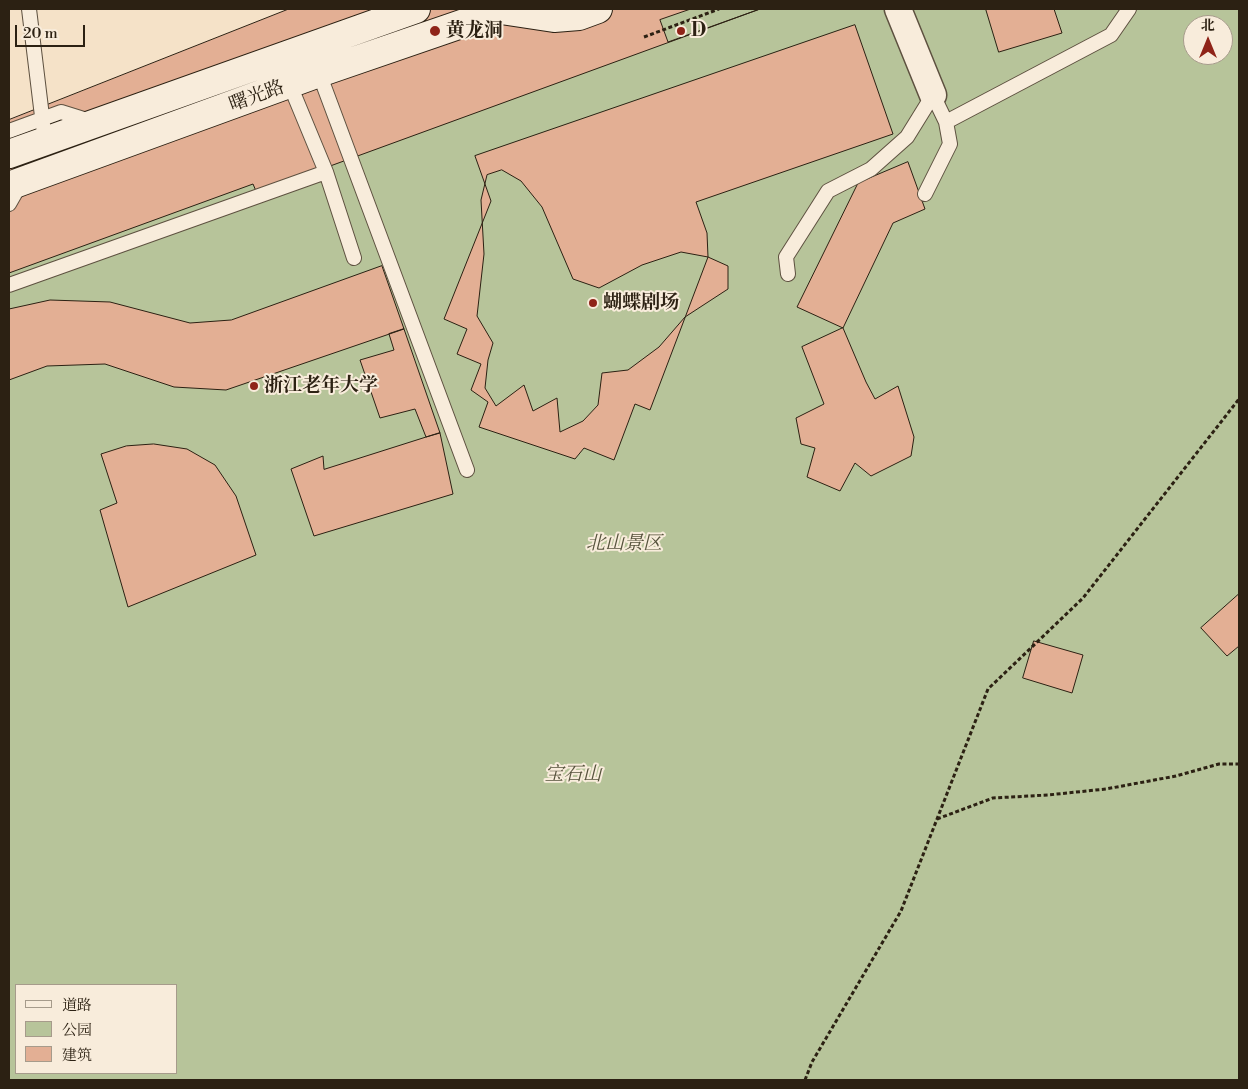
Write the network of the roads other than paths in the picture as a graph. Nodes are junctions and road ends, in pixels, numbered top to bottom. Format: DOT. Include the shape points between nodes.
graph roads {
  1 [pos="30,9"];
  2 [pos="598,9"];
  3 [pos="898,9"];
  4 [pos="1129,9"];
  5 [pos="409,10"];
  6 [pos="503,10"];
  7 [pos="319,73"];
  8 [pos="290,84"];
  9 [pos="934,96"];
  10 [pos="946,122"];
  11 [pos="43,130"];
  12 [pos="9,131"];
  13 [pos="9,154"];
  14 [pos="326,172"];
  15 [pos="13,191"];
  16 [pos="925,194"];
  17 [pos="354,258"];
  18 [pos="788,274"];
  19 [pos="9,284"];
  20 [pos="467,470"];
  1 -- 11 [label="lane"];
  2 -- 6 [label="main road" via="580,16 554,18"];
  3 -- 9 [label="street"];
  4 -- 10 [label="lane" via="1111,35"];
  5 -- 11 [label="main road, 曙光路" via="96,123"];
  6 -- 7 [label="main road, 曙光路"];
  7 -- 8 [label="main road, 曙光路"];
  7 -- 20 [label="lane"];
  8 -- 14 [label="lane"];
  8 -- 15 [label="main road, 曙光路"];
  9 -- 10 [label="lane"];
  9 -- 18 [label="lane" via="907,137 871,169 828,191 786,257"];
  10 -- 16 [label="lane" via="950,144"];
  11 -- 12 [label="lane"];
  11 -- 13 [label="main road, 曙光路"];
  14 -- 17 [label="lane"];
  14 -- 19 [label="lane"];
}
